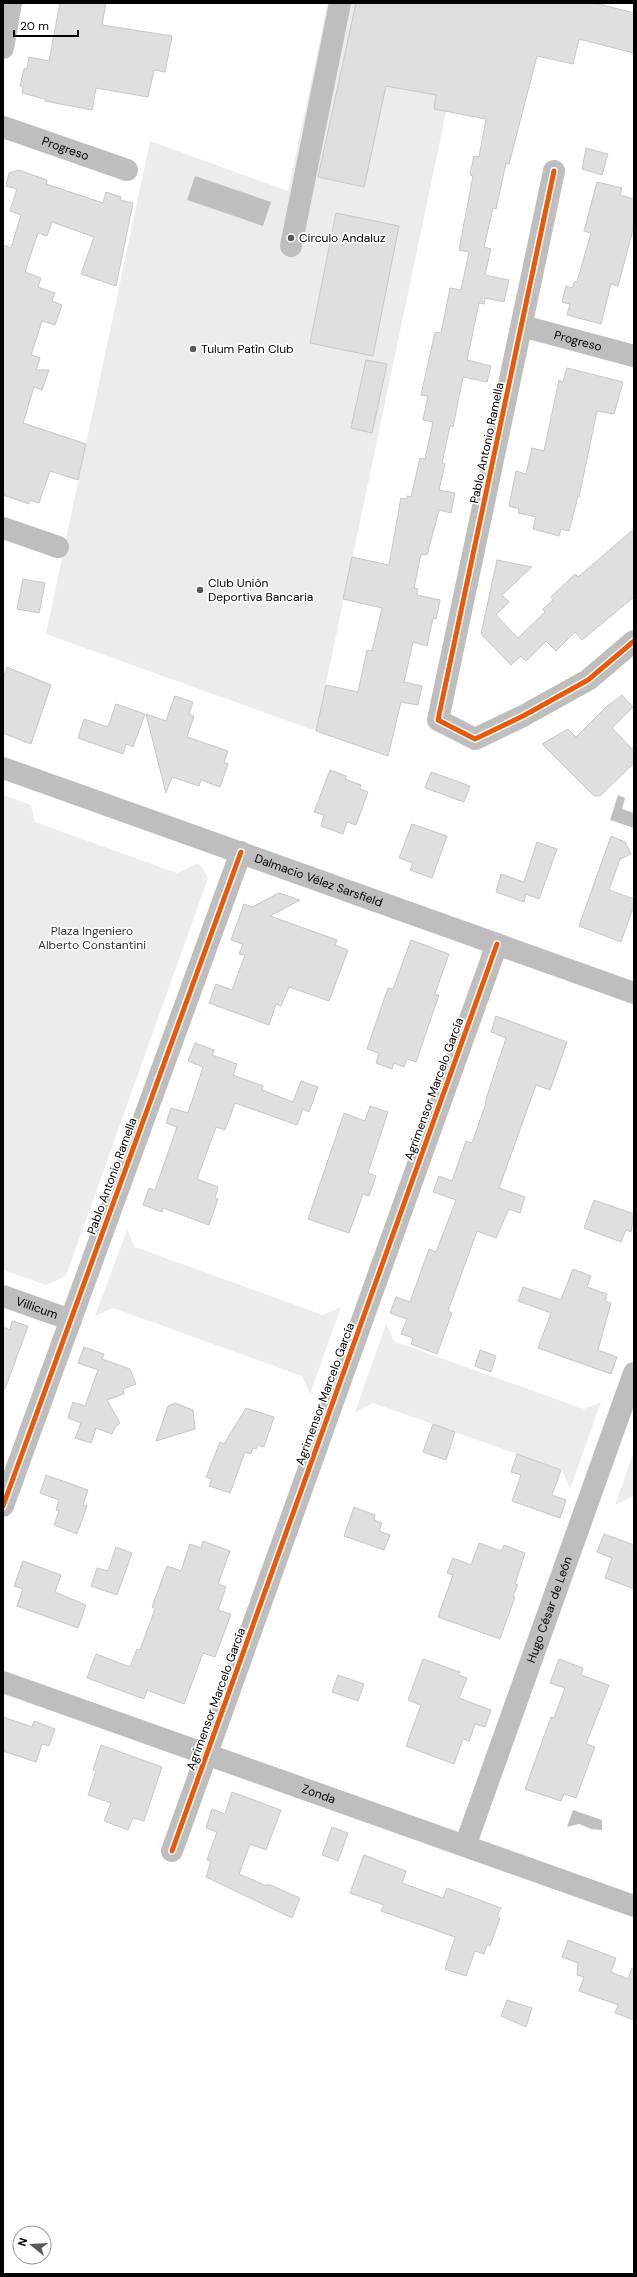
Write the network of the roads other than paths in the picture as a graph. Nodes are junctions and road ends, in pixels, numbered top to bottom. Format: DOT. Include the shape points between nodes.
graph roads {
  1 [pos="11,3"];
  2 [pos="340,3"];
  3 [pos="3,48"];
  4 [pos="3,127"];
  5 [pos="127,170"];
  6 [pos="554,170"];
  7 [pos="291,246"];
  8 [pos="522,326"];
  9 [pos="634,356"];
  10 [pos="3,528"];
  11 [pos="58,547"];
  12 [pos="634,642"];
  13 [pos="3,768"];
  14 [pos="241,852"];
  15 [pos="497,944"];
  16 [pos="634,993"];
  17 [pos="3,1296"];
  18 [pos="71,1320"];
  19 [pos="634,1373"];
  20 [pos="3,1506"];
  21 [pos="3,1682"];
  22 [pos="206,1754"];
  23 [pos="465,1846"];
  24 [pos="172,1851"];
  25 [pos="634,1906"];
  1 -- 3 [label="street"];
  2 -- 7 [label="street"];
  4 -- 5 [label="street, Progreso"];
  6 -- 8 [label="street, Pablo Antonio Ramella"];
  8 -- 9 [label="street, Progreso"];
  8 -- 12 [label="street, Pablo Antonio Ramella" via="438,720 475,740 588,680"];
  10 -- 11 [label="street"];
  13 -- 14 [label="street, Dalmacio Vélez Sarsfield"];
  14 -- 15 [label="street, Dalmacio Vélez Sarsfield"];
  14 -- 18 [label="street, Pablo Antonio Ramella"];
  15 -- 16 [label="street, Dalmacio Vélez Sarsfield"];
  15 -- 22 [label="street, Agrimensor Marcelo García"];
  17 -- 18 [label="street, Villicum"];
  18 -- 20 [label="street, Pablo Antonio Ramella"];
  19 -- 23 [label="street, Hugo César de León"];
  21 -- 22 [label="street, Zonda"];
  22 -- 23 [label="street, Zonda"];
  22 -- 24 [label="street, Agrimensor Marcelo García"];
  23 -- 25 [label="street, Zonda"];
}
